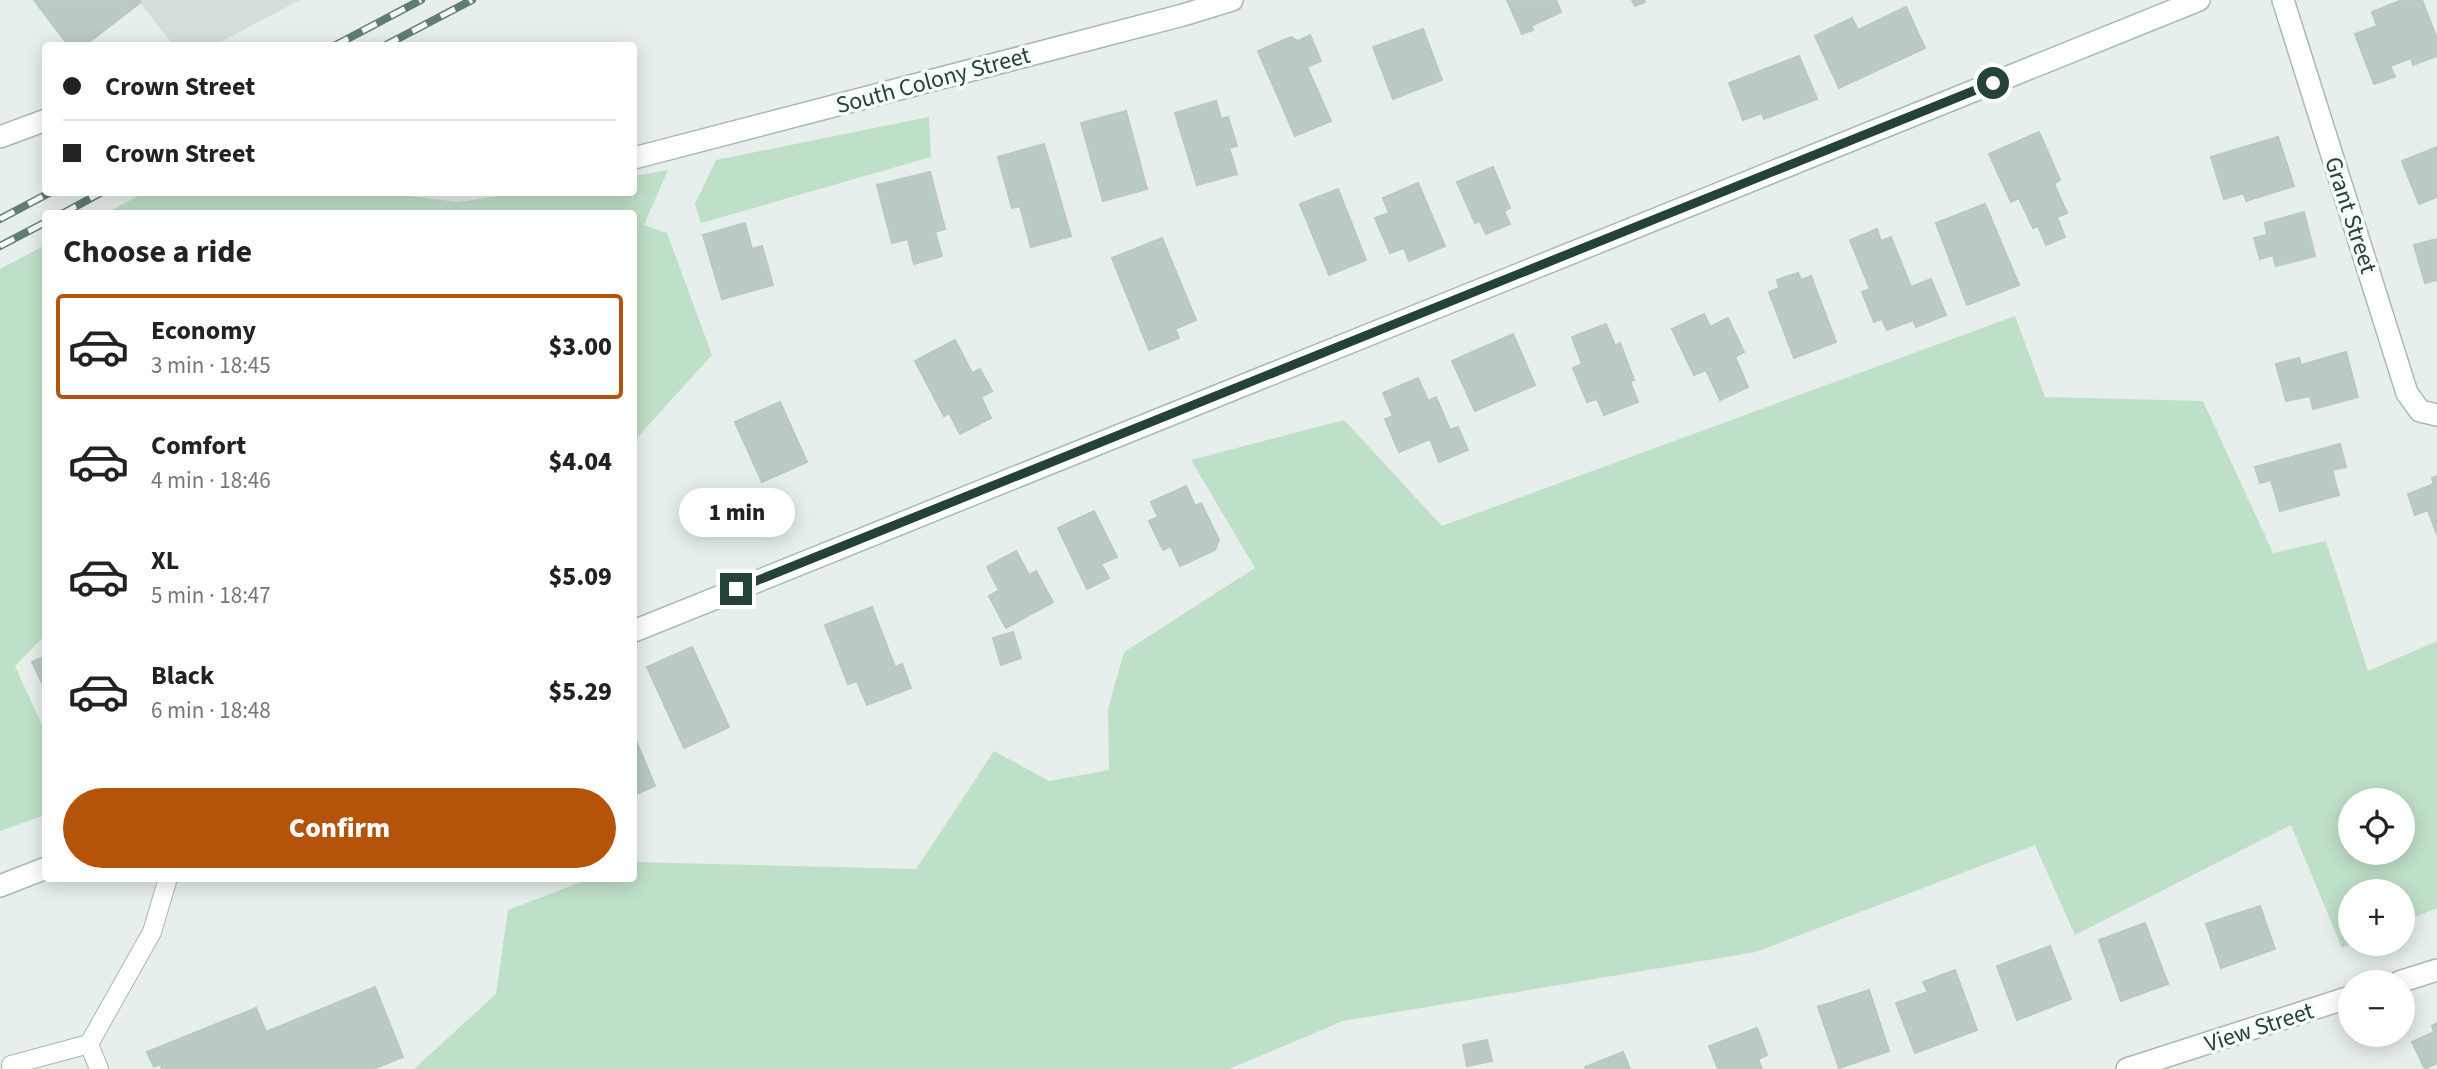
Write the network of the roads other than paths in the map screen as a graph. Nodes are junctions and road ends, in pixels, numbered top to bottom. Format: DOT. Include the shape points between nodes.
graph roads {
  1 [pos="1231,0"];
  2 [pos="2199,0"];
  3 [pos="2283,0"];
  4 [pos="42,121"];
  5 [pos="0,137"];
  6 [pos="637,157"];
  7 [pos="2437,415"];
  8 [pos="637,630"];
  9 [pos="42,870"];
  10 [pos="167,882"];
  11 [pos="0,886"];
  12 [pos="2437,970"];
  13 [pos="2415,977"];
  14 [pos="2338,1002"];
  15 [pos="89,1044"];
  16 [pos="8,1067"];
  17 [pos="99,1069"];
  18 [pos="2127,1069"];
  1 -- 6 [label="street, South Colony Street"];
  2 -- 8 [label="street"];
  3 -- 7 [label="street, Grant Street" via="2407,393 2420,411"];
  4 -- 5 [label="street"];
  9 -- 11 [label="street"];
  10 -- 15 [label="lane" via="152,932"];
  12 -- 13 [label="street"];
  14 -- 18 [label="street, View Street"];
  15 -- 16 [label="lane"];
  15 -- 17 [label="lane"];
}
